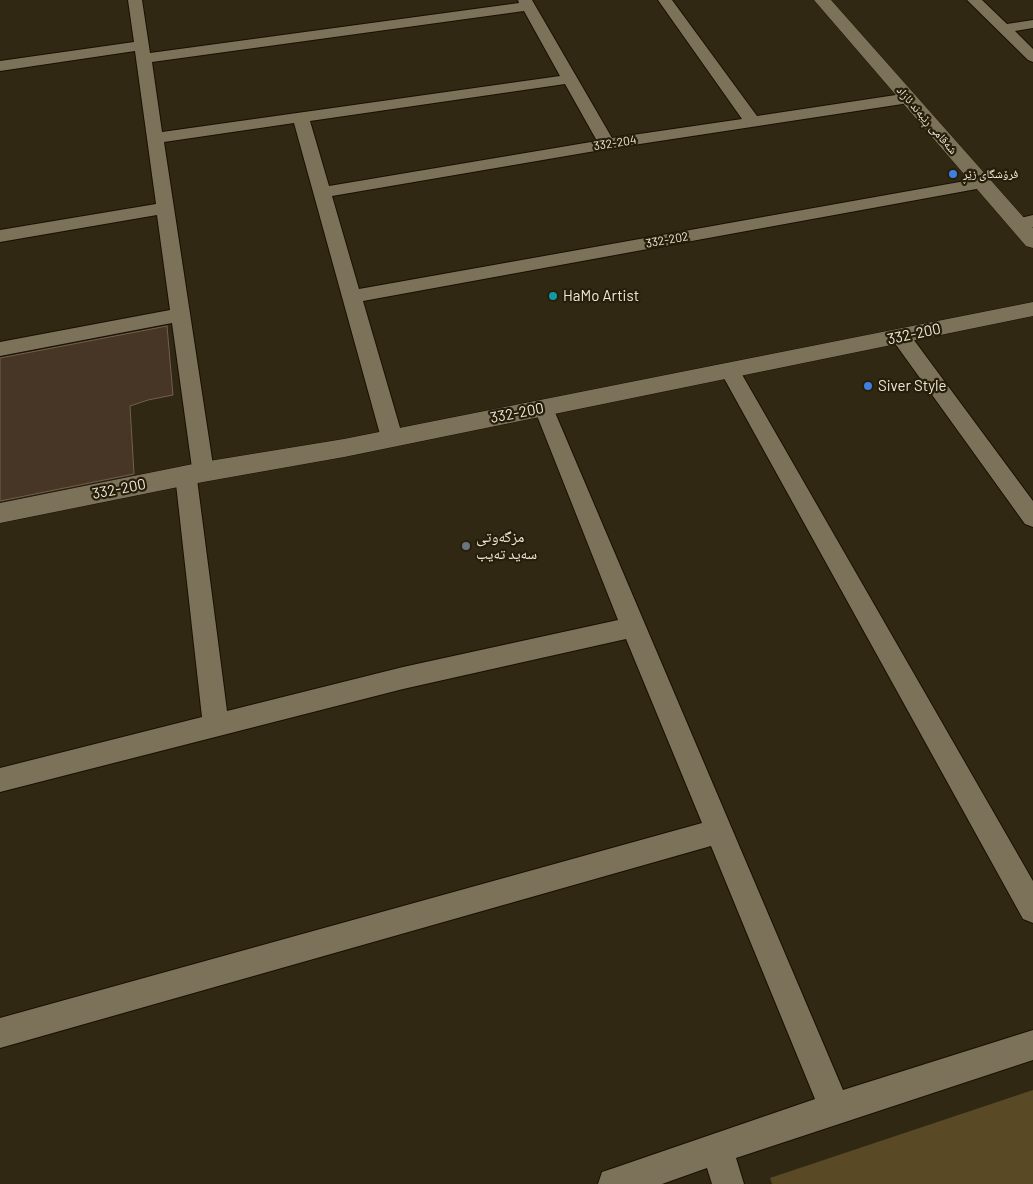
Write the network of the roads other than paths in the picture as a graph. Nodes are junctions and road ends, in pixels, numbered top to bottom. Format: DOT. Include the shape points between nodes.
graph roads {
  1 [pos="135,0"];
  2 [pos="665,0"];
  3 [pos="822,0"];
  4 [pos="974,0"];
  5 [pos="526,3"];
  6 [pos="1033,24"];
  7 [pos="1003,29"];
  8 [pos="142,52"];
  9 [pos="1033,57"];
  10 [pos="0,66"];
  11 [pos="569,79"];
  12 [pos="909,98"];
  13 [pos="301,118"];
  14 [pos="752,121"];
  15 [pos="155,138"];
  16 [pos="607,144"];
  17 [pos="982,183"];
  18 [pos="322,192"];
  19 [pos="165,208"];
  20 [pos="1026,223"];
  21 [pos="0,236"];
  22 [pos="1033,241"];
  23 [pos="352,296"];
  24 [pos="1033,309"];
  25 [pos="180,315"];
  26 [pos="901,337"];
  27 [pos="0,349"];
  28 [pos="730,371"];
  29 [pos="544,408"];
  30 [pos="392,438"];
  31 [pos="195,473"];
  32 [pos="0,513"];
  33 [pos="1033,518"];
  34 [pos="633,627"];
  35 [pos="216,724"];
  36 [pos="0,780"];
  37 [pos="720,830"];
  38 [pos="1033,909"];
  39 [pos="0,1033"];
  40 [pos="1033,1045"];
  41 [pos="835,1108"];
  42 [pos="716,1150"];
  43 [pos="614,1184"];
  44 [pos="728,1184"];
  1 -- 8 [label="street"];
  2 -- 14 [label="street"];
  3 -- 12 [label="street, شەقامی ڕێبەند ئازاد"];
  4 -- 7 [label="street"];
  5 -- 8 [label="street"];
  5 -- 11 [label="street"];
  6 -- 7 [label="street"];
  7 -- 9 [label="street"];
  8 -- 10 [label="street"];
  8 -- 15 [label="street"];
  11 -- 13 [label="street"];
  11 -- 16 [label="street"];
  12 -- 14 [label="street, 332-204"];
  12 -- 17 [label="street, شەقامی ڕێبەند ئازاد"];
  13 -- 15 [label="street"];
  13 -- 18 [label="street"];
  14 -- 16 [label="street, 332-204"];
  15 -- 19 [label="street"];
  16 -- 18 [label="street, 332-204"];
  17 -- 20 [label="street, شەقامی ڕێبەند ئازاد"];
  17 -- 23 [label="street, 332-202"];
  18 -- 23 [label="street"];
  19 -- 21 [label="street"];
  19 -- 25 [label="street"];
  20 -- 22 [label="street, شەقامی ڕێبەند ئازاد"];
  23 -- 30 [label="street"];
  24 -- 26 [label="street, 332-200"];
  25 -- 27 [label="street"];
  25 -- 31 [label="street"];
  26 -- 28 [label="street, 332-200"];
  26 -- 33 [label="street"];
  28 -- 29 [label="street, 332-200"];
  28 -- 38 [label="street"];
  29 -- 30 [label="street, 332-200"];
  29 -- 34 [label="street"];
  30 -- 31 [label="street, 332-200"];
  31 -- 32 [label="street, 332-200"];
  31 -- 35 [label="street"];
  34 -- 35 [label="street"];
  34 -- 37 [label="street"];
  35 -- 36 [label="street"];
  37 -- 39 [label="street"];
  37 -- 41 [label="street"];
  40 -- 41 [label="street"];
  41 -- 42 [label="street"];
  42 -- 43 [label="street"];
  42 -- 44 [label="street"];
}
